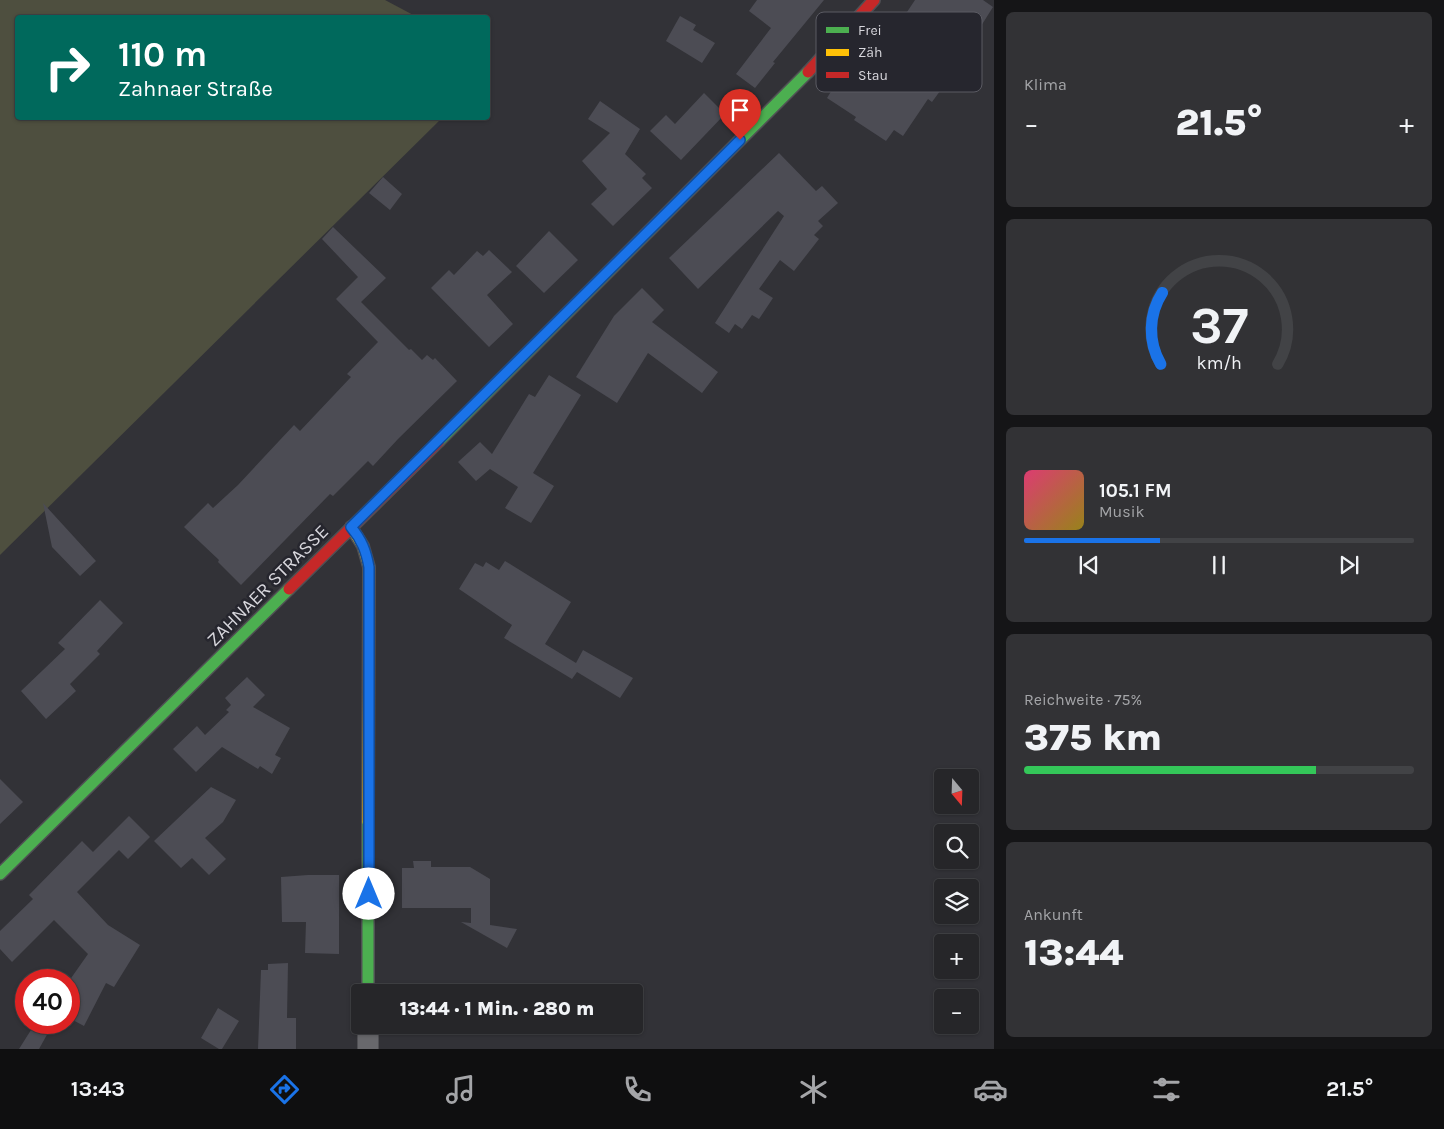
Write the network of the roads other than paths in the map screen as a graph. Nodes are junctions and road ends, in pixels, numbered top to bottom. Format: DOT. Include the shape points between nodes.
graph roads {
  1 [pos="874,0"];
  2 [pos="863,12"];
  3 [pos="816,63"];
  4 [pos="351,527"];
  5 [pos="0,874"];
  6 [pos="368,984"];
  7 [pos="368,1034"];
  8 [pos="368,1049"];
  1 -- 2 [label="main road, ZAHNAER STRASSE"];
  3 -- 4 [label="main road, ZAHNAER STRASSE"];
  4 -- 5 [label="main road, ZAHNAER STRASSE"];
  4 -- 6 [label="main road" via="366,550 369,567"];
  7 -- 8 [label="street"];
}
